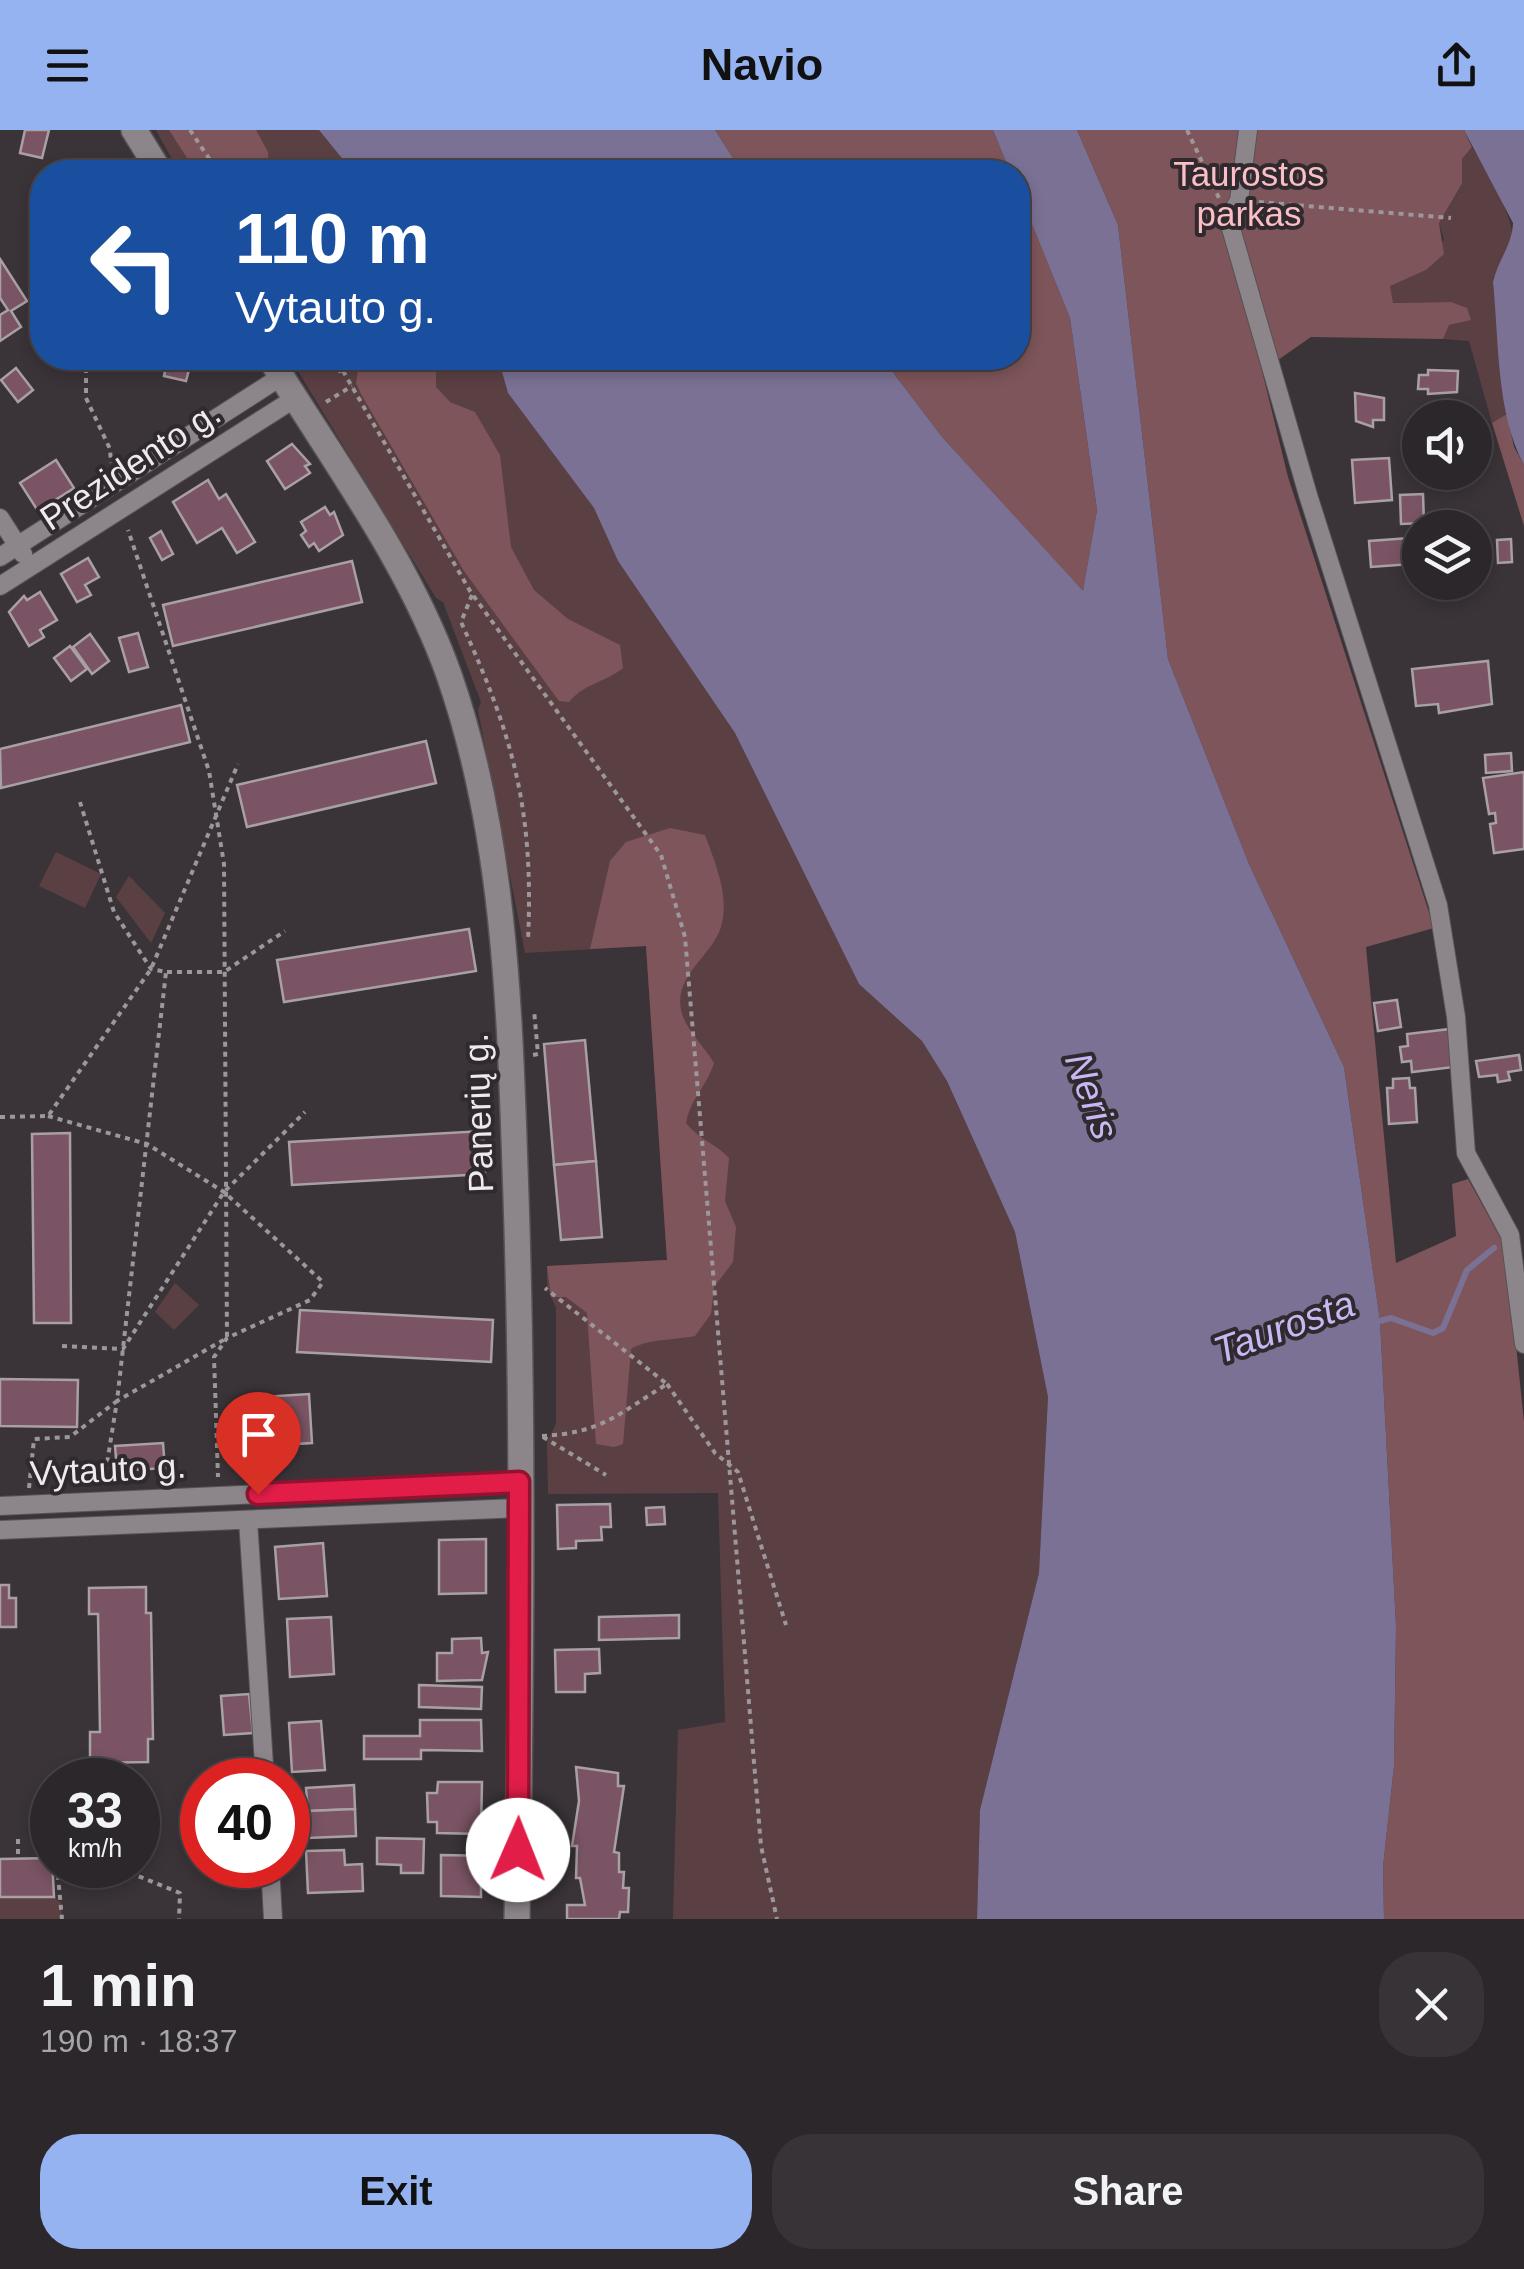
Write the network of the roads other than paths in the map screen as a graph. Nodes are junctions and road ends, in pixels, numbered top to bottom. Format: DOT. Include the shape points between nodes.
graph roads {
  1 [pos="134,130"];
  2 [pos="1248,130"];
  3 [pos="153,160"];
  4 [pos="288,387"];
  5 [pos="0,518"];
  6 [pos="18,546"];
  7 [pos="0,557"];
  8 [pos="32,566"];
  9 [pos="0,586"];
  10 [pos="1524,1344"];
  11 [pos="519,1495"];
  12 [pos="0,1506"];
  13 [pos="248,1520"];
  14 [pos="0,1530"];
  15 [pos="263,1758"];
  16 [pos="272,1888"];
  17 [pos="274,1919"];
  18 [pos="517,1919"];
  1 -- 3 [label="street"];
  2 -- 10 [label="street" via="1239,201 1228,218 1438,905 1456,1018 1466,1152 1510,1235"];
  4 -- 6 [label="street, Prezidento g." via="113,481"];
  4 -- 8 [label="street, Prezidento g."];
  4 -- 11 [label="street, Panerių g." via="423,609 450,678 482,800 512,1055 530,1438"];
  5 -- 6 [label="street"];
  6 -- 7 [label="street, Prezidento g."];
  6 -- 8 [label="street"];
  8 -- 9 [label="street, Prezidento g."];
  11 -- 12 [label="street, Vytauto g." via="218,1496"];
  11 -- 13 [label="street, Vytauto g."];
  11 -- 18 [label="street, Panerių g."];
  13 -- 14 [label="street, Vytauto g."];
  13 -- 15 [label="street"];
  16 -- 17 [label="street"];
}
